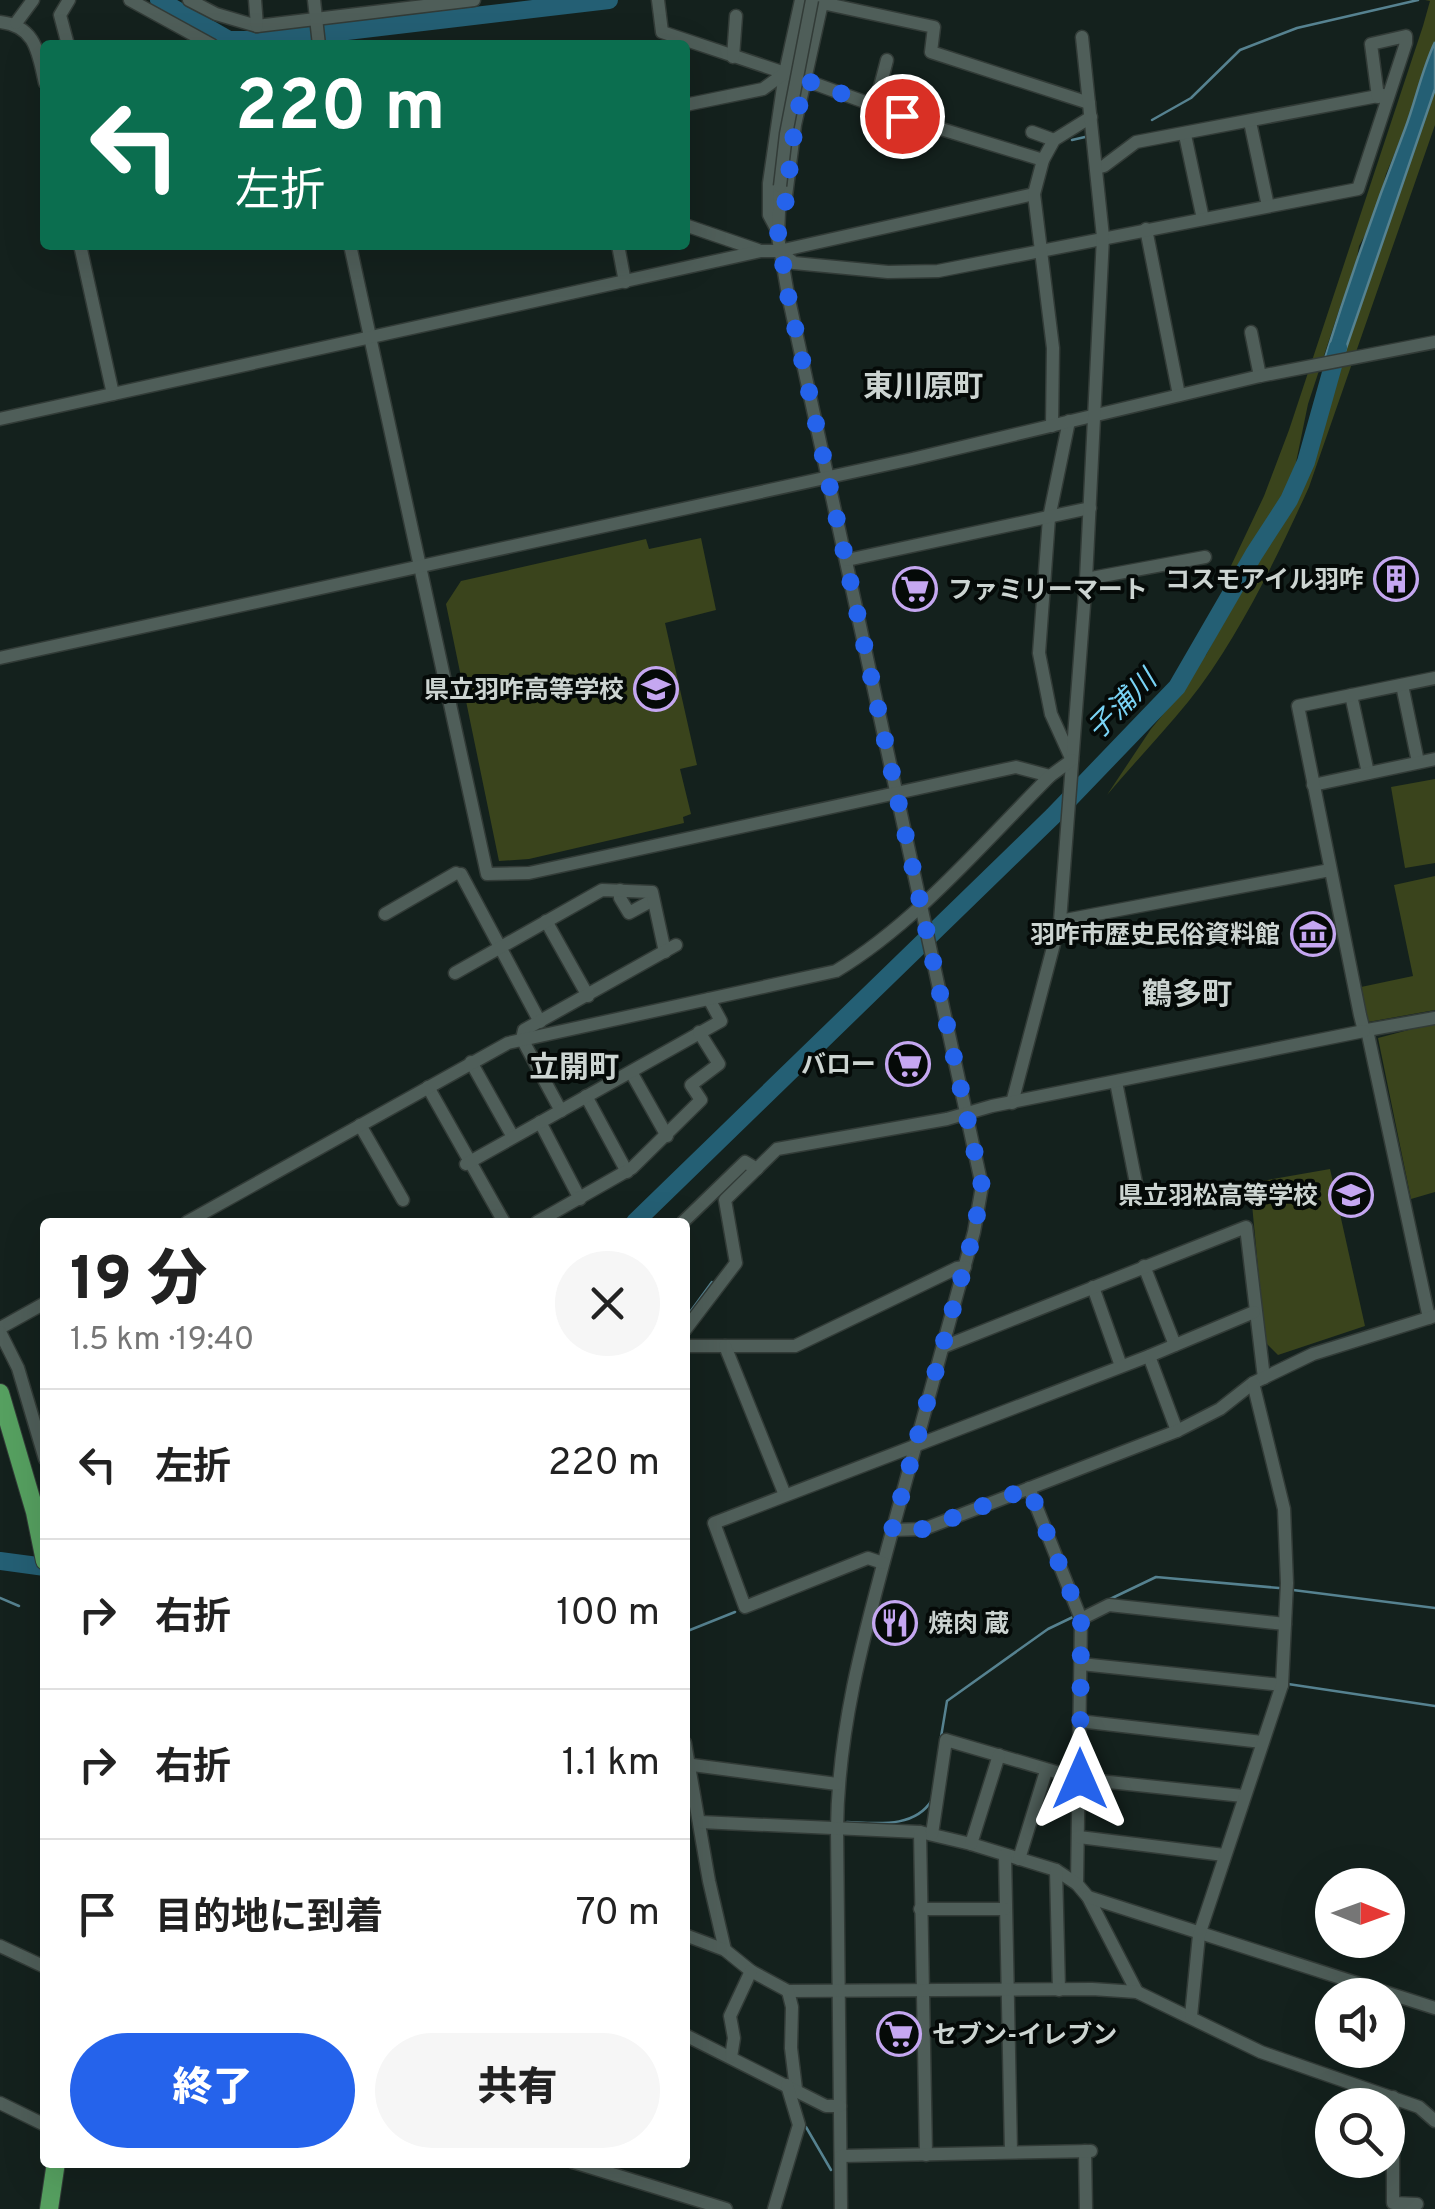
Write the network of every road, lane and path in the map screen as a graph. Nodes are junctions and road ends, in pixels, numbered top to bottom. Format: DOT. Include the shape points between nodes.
graph roads {
  1 [pos="33,0"];
  2 [pos="68,0"];
  3 [pos="130,0"];
  4 [pos="189,0"];
  5 [pos="254,0"];
  6 [pos="314,0"];
  7 [pos="474,0"];
  8 [pos="801,0"];
  9 [pos="814,1"];
  10 [pos="437,2"];
  11 [pos="658,3"];
  12 [pos="378,5"];
  13 [pos="736,16"];
  14 [pos="316,20"];
  15 [pos="0,22"];
  16 [pos="16,23"];
  17 [pos="257,26"];
  18 [pos="1082,37"];
  19 [pos="67,40"];
  20 [pos="203,40"];
  21 [pos="318,40"];
  22 [pos="685,40"];
  23 [pos="690,42"];
  24 [pos="40,55"];
  25 [pos="734,57"];
  26 [pos="887,60"];
  27 [pos="785,73"];
  28 [pos="805,80"];
  29 [pos="690,104"];
  30 [pos="876,106"];
  31 [pos="1090,110"];
  32 [pos="1250,122"];
  33 [pos="940,129"];
  34 [pos="1032,132"];
  35 [pos="1185,135"];
  36 [pos="1054,140"];
  37 [pos="888,143"];
  38 [pos="1043,160"];
  39 [pos="1096,168"];
  40 [pos="1034,194"];
  41 [pos="1268,206"];
  42 [pos="1203,218"];
  43 [pos="690,227"];
  44 [pos="1146,230"];
  45 [pos="778,232"];
  46 [pos="1103,237"];
  47 [pos="81,250"];
  48 [pos="351,250"];
  49 [pos="619,250"];
  50 [pos="761,251"];
  51 [pos="780,251"];
  52 [pos="1042,251"];
  53 [pos="626,282"];
  54 [pos="1251,332"];
  55 [pos="370,338"];
  56 [pos="1435,342"];
  57 [pos="1260,376"];
  58 [pos="113,394"];
  59 [pos="1179,395"];
  60 [pos="1095,414"];
  61 [pos="0,419"];
  62 [pos="1068,421"];
  63 [pos="1052,426"];
  64 [pos="828,478"];
  65 [pos="1090,508"];
  66 [pos="1049,518"];
  67 [pos="1205,557"];
  68 [pos="847,560"];
  69 [pos="422,567"];
  70 [pos="1086,579"];
  71 [pos="0,658"];
  72 [pos="1435,678"];
  73 [pos="1402,685"];
  74 [pos="1352,695"];
  75 [pos="1435,759"];
  76 [pos="1072,760"];
  77 [pos="1418,762"];
  78 [pos="1368,774"];
  79 [pos="1050,776"];
  80 [pos="1313,784"];
  81 [pos="897,794"];
  82 [pos="1330,870"];
  83 [pos="436,872"];
  84 [pos="459,873"];
  85 [pos="487,874"];
  86 [pos="620,890"];
  87 [pos="653,900"];
  88 [pos="922,908"];
  89 [pos="385,914"];
  90 [pos="546,921"];
  91 [pos="1060,921"];
  92 [pos="500,947"];
  93 [pos="455,974"];
  94 [pos="588,996"];
  95 [pos="709,999"];
  96 [pos="1435,1018"];
  97 [pos="540,1022"];
  98 [pos="1365,1031"];
  99 [pos="699,1032"];
  100 [pos="522,1039"];
  101 [pos="472,1062"];
  102 [pos="631,1072"];
  103 [pos="1116,1082"];
  104 [pos="428,1087"];
  105 [pos="586,1096"];
  106 [pos="1012,1103"];
  107 [pos="561,1110"];
  108 [pos="966,1113"];
  109 [pos="540,1122"];
  110 [pos="360,1125"];
  111 [pos="667,1136"];
  112 [pos="513,1137"];
  113 [pos="468,1162"];
  114 [pos="756,1169"];
  115 [pos="627,1172"];
  116 [pos="1136,1183"];
  117 [pos="580,1199"];
  118 [pos="403,1200"];
  119 [pos="195,1218"];
  120 [pos="502,1218"];
  121 [pos="544,1218"];
  122 [pos="687,1218"];
  123 [pos="1144,1266"];
  124 [pos="965,1267"];
  125 [pos="1092,1287"];
  126 [pos="40,1306"];
  127 [pos="1254,1312"];
  128 [pos="1432,1317"];
  129 [pos="690,1323"];
  130 [pos="0,1330"];
  131 [pos="690,1346"];
  132 [pos="725,1346"];
  133 [pos="1175,1346"];
  134 [pos="943,1347"];
  135 [pos="1148,1356"];
  136 [pos="1121,1366"];
  137 [pos="1258,1380"];
  138 [pos="0,1393"];
  139 [pos="1178,1431"];
  140 [pos="40,1442"];
  141 [pos="915,1446"];
  142 [pos="1029,1488"];
  143 [pos="786,1495"];
  144 [pos="892,1530"];
  145 [pos="40,1538"];
  146 [pos="883,1563"];
  147 [pos="1081,1619"];
  148 [pos="1285,1624"];
  149 [pos="1081,1664"];
  150 [pos="1282,1685"];
  151 [pos="1079,1722"];
  152 [pos="1262,1742"];
  153 [pos="999,1755"];
  154 [pos="690,1764"];
  155 [pos="1046,1770"];
  156 [pos="1080,1779"];
  157 [pos="690,1784"];
  158 [pos="837,1784"];
  159 [pos="1243,1796"];
  160 [pos="695,1818"];
  161 [pos="837,1828"];
  162 [pos="926,1833"];
  163 [pos="1079,1837"];
  164 [pos="971,1844"];
  165 [pos="1224,1855"];
  166 [pos="1012,1857"];
  167 [pos="1056,1870"];
  168 [pos="1077,1884"];
  169 [pos="1088,1897"];
  170 [pos="1005,1908"];
  171 [pos="920,1910"];
  172 [pos="1199,1935"];
  173 [pos="690,1937"];
  174 [pos="0,1946"];
  175 [pos="725,1950"];
  176 [pos="40,1965"];
  177 [pos="751,1971"];
  178 [pos="840,1990"];
  179 [pos="1006,1990"];
  180 [pos="1059,1990"];
  181 [pos="788,1991"];
  182 [pos="921,1992"];
  183 [pos="1137,1992"];
  184 [pos="1435,2008"];
  185 [pos="1191,2016"];
  186 [pos="690,2037"];
  187 [pos="731,2056"];
  188 [pos="792,2087"];
  189 [pos="1365,2088"];
  190 [pos="1405,2102"];
  191 [pos="0,2103"];
  192 [pos="840,2106"];
  193 [pos="1419,2107"];
  194 [pos="1435,2110"];
  195 [pos="1435,2121"];
  196 [pos="40,2123"];
  197 [pos="1011,2152"];
  198 [pos="926,2155"];
  199 [pos="841,2156"];
  200 [pos="55,2168"];
  201 [pos="607,2168"];
  202 [pos="1393,2178"];
  203 [pos="686,2203"];
  204 [pos="1416,2204"];
  205 [pos="48,2209"];
  206 [pos="726,2209"];
  207 [pos="774,2209"];
  208 [pos="841,2209"];
  209 [pos="1086,2209"];
  1 -- 16 [label="street"];
  2 -- 19 [label="street" via="60,15"];
  3 -- 20 [label="street"];
  4 -- 17 [label="street"];
  5 -- 17 [label="street"];
  6 -- 14 [label="street"];
  7 -- 10 [label="street"];
  8 -- 27 [label="street"];
  9 -- 28 [label="street"];
  9 -- 31 [label="street" via="934,27 931,52"];
  9 -- 45 [label="street, bridge" via="786,134"];
  10 -- 12 [label="street"];
  11 -- 22 [label="street" via="662,32"];
  12 -- 14 [label="street"];
  13 -- 25 [label="street"];
  14 -- 17 [label="street"];
  14 -- 21 [label="street"];
  15 -- 16 [label="street"];
  16 -- 24 [label="street"];
  18 -- 31 [label="street"];
  23 -- 25 [label="street"];
  25 -- 27 [label="street"];
  26 -- 30 [label="street"];
  27 -- 28 [label="street"];
  27 -- 29 [label="street" via="764,89"];
  27 -- 45 [label="street" via="768,183 768,215"];
  28 -- 30 [label="street"];
  28 -- 45 [label="street"];
  30 -- 33 [label="street"];
  31 -- 36 [label="street"];
  31 -- 39 [label="street"];
  32 -- 35 [label="street"];
  32 -- 41 [label="street"];
  32 -- 41 [label="street" via="1384,95 1358,189"];
  33 -- 37 [label="street"];
  33 -- 38 [label="street"];
  34 -- 36 [label="street"];
  35 -- 39 [label="street" via="1136,142"];
  35 -- 42 [label="street"];
  36 -- 38 [label="street"];
  38 -- 40 [label="street"];
  39 -- 46 [label="street"];
  40 -- 51 [label="street"];
  40 -- 52 [label="street"];
  41 -- 42 [label="street"];
  42 -- 44 [label="street"];
  43 -- 50 [label="street"];
  44 -- 46 [label="street"];
  44 -- 59 [label="street"];
  45 -- 51 [label="street"];
  46 -- 52 [label="street"];
  46 -- 60 [label="street"];
  47 -- 58 [label="street"];
  48 -- 55 [label="street"];
  49 -- 53 [label="street"];
  50 -- 51 [label="street"];
  50 -- 53 [label="street"];
  51 -- 52 [label="street" via="794,263 888,272 964,268"];
  51 -- 64 [label="street"];
  52 -- 63 [label="street" via="1054,348"];
  53 -- 55 [label="street"];
  54 -- 57 [label="street"];
  55 -- 58 [label="street"];
  55 -- 69 [label="street"];
  56 -- 57 [label="street"];
  57 -- 59 [label="street"];
  58 -- 61 [label="street"];
  59 -- 60 [label="street"];
  60 -- 62 [label="street"];
  60 -- 65 [label="street"];
  62 -- 63 [label="street"];
  62 -- 66 [label="street"];
  63 -- 64 [label="street"];
  64 -- 68 [label="street"];
  64 -- 69 [label="street"];
  65 -- 66 [label="street"];
  65 -- 70 [label="street"];
  66 -- 68 [label="street"];
  66 -- 76 [label="street" via="1040,672"];
  67 -- 70 [label="street"];
  68 -- 81 [label="street"];
  69 -- 71 [label="street"];
  69 -- 85 [label="street"];
  70 -- 76 [label="street"];
  72 -- 73 [label="street"];
  73 -- 74 [label="street"];
  73 -- 77 [label="street"];
  74 -- 78 [label="street"];
  74 -- 80 [label="street" via="1298,706"];
  75 -- 77 [label="street"];
  76 -- 79 [label="street"];
  76 -- 91 [label="street"];
  77 -- 78 [label="street"];
  78 -- 80 [label="street"];
  79 -- 81 [label="street" via="1016,767"];
  79 -- 88 [label="street"];
  80 -- 82 [label="street"];
  81 -- 85 [label="street" via="530,872"];
  81 -- 88 [label="street"];
  82 -- 91 [label="street"];
  82 -- 98 [label="street"];
  83 -- 84 [label="street"];
  84 -- 85 [label="street"];
  84 -- 89 [label="street"];
  84 -- 92 [label="street"];
  86 -- 87 [label="street" via="652,892"];
  86 -- 87 [label="street" via="629,912"];
  86 -- 90 [label="street" via="602,890"];
  87 -- 94 [label="street" via="670,949"];
  88 -- 95 [label="street" via="836,971"];
  88 -- 108 [label="street"];
  90 -- 92 [label="street"];
  90 -- 94 [label="street"];
  91 -- 106 [label="street"];
  92 -- 93 [label="street"];
  92 -- 97 [label="street"];
  94 -- 97 [label="street"];
  95 -- 99 [label="street" via="722,1021"];
  95 -- 100 [label="street"];
  96 -- 98 [label="street"];
  97 -- 100 [label="street" via="524,1030"];
  98 -- 103 [label="street"];
  98 -- 128 [label="street"];
  99 -- 102 [label="street"];
  99 -- 111 [label="street" via="719,1064 691,1085 701,1100"];
  100 -- 101 [label="street"];
  100 -- 107 [label="street"];
  101 -- 104 [label="street"];
  101 -- 112 [label="street"];
  102 -- 105 [label="street"];
  102 -- 111 [label="street"];
  103 -- 106 [label="street"];
  103 -- 116 [label="street"];
  104 -- 110 [label="street"];
  104 -- 113 [label="street"];
  105 -- 107 [label="street"];
  105 -- 115 [label="street"];
  106 -- 108 [label="street"];
  107 -- 109 [label="street"];
  108 -- 114 [label="street" via="777,1148"];
  108 -- 124 [label="street" via="982,1186"];
  109 -- 112 [label="street"];
  109 -- 117 [label="street"];
  110 -- 118 [label="street"];
  110 -- 119 [label="street"];
  111 -- 115 [label="street"];
  112 -- 113 [label="street"];
  113 -- 120 [label="street"];
  114 -- 122 [label="street" via="744,1162"];
  114 -- 129 [label="street" via="725,1200 736,1263"];
  115 -- 117 [label="street"];
  117 -- 121 [label="street"];
  123 -- 125 [label="street"];
  123 -- 127 [label="street" via="1246,1227"];
  123 -- 133 [label="street"];
  124 -- 132 [label="street" via="795,1346"];
  124 -- 134 [label="street"];
  125 -- 134 [label="street"];
  125 -- 136 [label="street"];
  126 -- 130 [label="street"];
  127 -- 133 [label="street"];
  127 -- 137 [label="street"];
  128 -- 137 [label="street" via="1313,1354"];
  130 -- 140 [label="street"];
  131 -- 132 [label="street"];
  132 -- 143 [label="street"];
  133 -- 135 [label="street"];
  134 -- 141 [label="street"];
  135 -- 136 [label="street"];
  135 -- 139 [label="street"];
  136 -- 141 [label="street"];
  137 -- 139 [label="street"];
  137 -- 148 [label="street" via="1284,1509"];
  138 -- 145 [label="highway"];
  139 -- 142 [label="street"];
  141 -- 143 [label="street"];
  141 -- 144 [label="street"];
  142 -- 144 [label="street" via="924,1529"];
  142 -- 147 [label="street"];
  143 -- 146 [label="street" via="714,1522 746,1607 868,1558"];
  144 -- 146 [label="street"];
  146 -- 158 [label="street" via="844,1721"];
  147 -- 148 [label="street" via="1109,1605"];
  147 -- 149 [label="street"];
  148 -- 150 [label="street"];
  149 -- 150 [label="street"];
  149 -- 151 [label="street"];
  150 -- 152 [label="street"];
  151 -- 152 [label="street"];
  151 -- 156 [label="street"];
  152 -- 159 [label="street"];
  153 -- 155 [label="street"];
  153 -- 162 [label="street" via="946,1740"];
  153 -- 164 [label="street"];
  154 -- 158 [label="street"];
  155 -- 156 [label="street"];
  155 -- 166 [label="street"];
  156 -- 159 [label="street"];
  156 -- 163 [label="street"];
  157 -- 160 [label="street"];
  158 -- 161 [label="street"];
  159 -- 165 [label="street"];
  160 -- 161 [label="street"];
  160 -- 175 [label="street"];
  161 -- 162 [label="street"];
  161 -- 178 [label="street"];
  162 -- 164 [label="street"];
  162 -- 171 [label="street"];
  163 -- 165 [label="street"];
  163 -- 168 [label="street"];
  164 -- 166 [label="street"];
  165 -- 172 [label="street"];
  166 -- 167 [label="street"];
  166 -- 170 [label="street"];
  167 -- 168 [label="street"];
  167 -- 180 [label="street"];
  168 -- 169 [label="street"];
  169 -- 172 [label="street"];
  169 -- 183 [label="street"];
  170 -- 171 [label="street"];
  170 -- 179 [label="street"];
  171 -- 182 [label="street"];
  172 -- 184 [label="street"];
  172 -- 185 [label="street"];
  173 -- 175 [label="street"];
  174 -- 176 [label="street"];
  175 -- 177 [label="street"];
  177 -- 181 [label="street"];
  177 -- 187 [label="street" via="730,2016"];
  178 -- 181 [label="street"];
  178 -- 182 [label="street"];
  178 -- 192 [label="street"];
  179 -- 180 [label="street"];
  179 -- 182 [label="street"];
  179 -- 197 [label="street"];
  180 -- 183 [label="street"];
  181 -- 188 [label="street"];
  182 -- 198 [label="street"];
  183 -- 185 [label="street"];
  185 -- 189 [label="street" via="1261,2052"];
  186 -- 187 [label="street"];
  187 -- 188 [label="street"];
  188 -- 192 [label="street" via="826,2106"];
  188 -- 207 [label="street" via="800,2125"];
  190 -- 193 [label="street"];
  191 -- 196 [label="street"];
  192 -- 199 [label="street"];
  193 -- 194 [label="street"];
  193 -- 195 [label="street"];
  197 -- 198 [label="street"];
  197 -- 209 [label="street" via="1088,2151"];
  198 -- 199 [label="street"];
  199 -- 208 [label="street"];
  200 -- 205 [label="highway"];
  201 -- 203 [label="street"];
  202 -- 204 [label="street" via="1393,2202"];
  203 -- 206 [label="street"];
}
